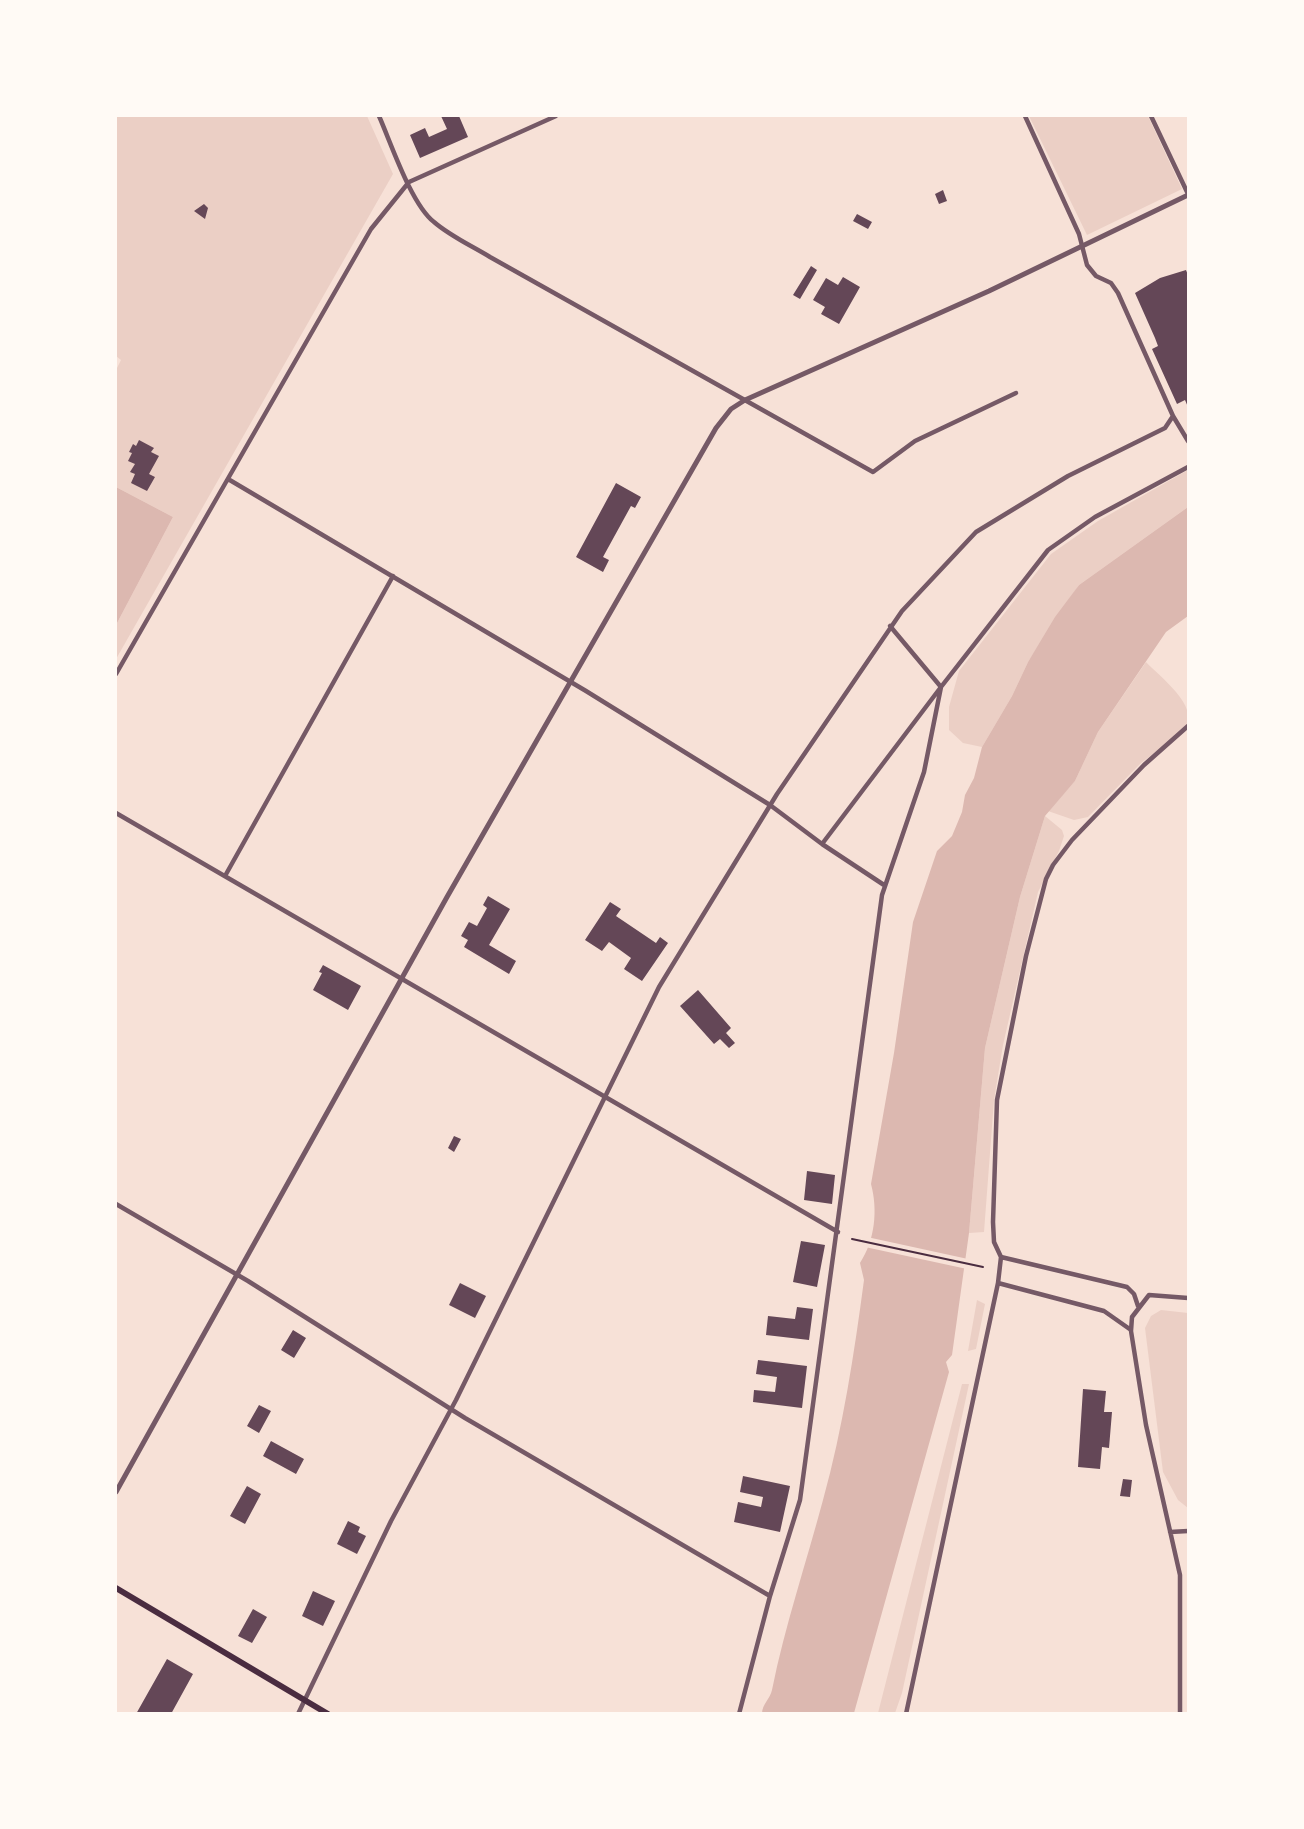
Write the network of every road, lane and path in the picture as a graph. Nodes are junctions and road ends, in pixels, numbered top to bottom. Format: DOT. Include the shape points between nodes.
graph roads {
  1 [pos="379,116"];
  2 [pos="556,116"];
  3 [pos="1025,116"];
  4 [pos="1151,116"];
  5 [pos="409,182"];
  6 [pos="1188,194"];
  7 [pos="1082,247"];
  8 [pos="1016,393"];
  9 [pos="745,400"];
  10 [pos="1173,416"];
  11 [pos="1188,441"];
  12 [pos="1188,467"];
  13 [pos="228,479"];
  14 [pos="393,576"];
  15 [pos="890,626"];
  16 [pos="116,674"];
  17 [pos="571,681"];
  18 [pos="941,687"];
  19 [pos="1188,726"];
  20 [pos="770,805"];
  21 [pos="116,813"];
  22 [pos="822,844"];
  23 [pos="225,876"];
  24 [pos="884,885"];
  25 [pos="402,977"];
  26 [pos="605,1096"];
  27 [pos="116,1204"];
  28 [pos="838,1232"];
  29 [pos="852,1239"];
  30 [pos="1001,1257"];
  31 [pos="983,1267"];
  32 [pos="238,1275"];
  33 [pos="998,1283"];
  34 [pos="1188,1297"];
  35 [pos="1138,1307"];
  36 [pos="1131,1331"];
  37 [pos="451,1408"];
  38 [pos="116,1492"];
  39 [pos="1188,1531"];
  40 [pos="1170,1532"];
  41 [pos="116,1588"];
  42 [pos="770,1596"];
  43 [pos="304,1700"];
  44 [pos="298,1713"];
  45 [pos="328,1713"];
  46 [pos="739,1713"];
  47 [pos="906,1713"];
  48 [pos="1180,1713"];
  1 -- 5 [label="street"];
  2 -- 5 [label="street"];
  3 -- 7 [label="street"];
  4 -- 6 [label="street"];
  5 -- 9 [label="street" via="434,222"];
  5 -- 13 [label="street" via="371,229"];
  6 -- 7 [label="street"];
  7 -- 9 [label="street"];
  7 -- 10 [label="street" via="1087,265 1118,293"];
  8 -- 9 [label="street" via="915,441 873,472"];
  9 -- 17 [label="street" via="716,428"];
  10 -- 11 [label="street"];
  10 -- 15 [label="street" via="1165,428 1068,476 976,531"];
  12 -- 18 [label="street" via="1096,517 1048,550"];
  13 -- 14 [label="street"];
  13 -- 16 [label="street"];
  14 -- 17 [label="street"];
  14 -- 23 [label="street"];
  15 -- 18 [label="street"];
  15 -- 20 [label="street"];
  17 -- 20 [label="street"];
  17 -- 25 [label="street"];
  18 -- 22 [label="street"];
  18 -- 24 [label="street" via="924,772"];
  19 -- 30 [label="street" via="1072,840 1052,865 1041,892 997,1100 993,1222"];
  20 -- 22 [label="street"];
  20 -- 26 [label="street" via="659,987"];
  21 -- 23 [label="street"];
  22 -- 24 [label="street"];
  23 -- 25 [label="street"];
  24 -- 28 [label="street"];
  25 -- 26 [label="street"];
  25 -- 32 [label="street"];
  26 -- 28 [label="street"];
  26 -- 37 [label="street"];
  27 -- 32 [label="street"];
  28 -- 42 [label="street" via="800,1500"];
  29 -- 31 [label="path"];
  30 -- 33 [label="street"];
  30 -- 35 [label="street" via="1127,1287"];
  32 -- 37 [label="street"];
  32 -- 38 [label="street"];
  33 -- 36 [label="street" via="1104,1311"];
  33 -- 47 [label="street"];
  34 -- 35 [label="street" via="1149,1296"];
  35 -- 36 [label="street"];
  36 -- 40 [label="street"];
  37 -- 42 [label="street"];
  37 -- 43 [label="street"];
  39 -- 40 [label="street"];
  40 -- 48 [label="street" via="1182,1600"];
  41 -- 43 [label="main road"];
  42 -- 46 [label="street"];
  43 -- 44 [label="street"];
  43 -- 45 [label="main road"];
}
